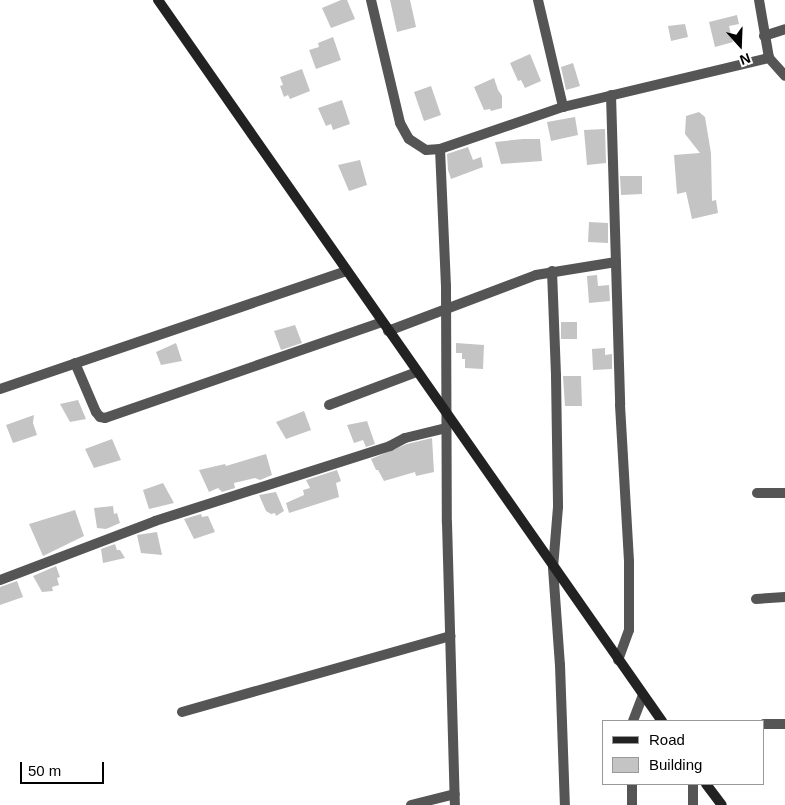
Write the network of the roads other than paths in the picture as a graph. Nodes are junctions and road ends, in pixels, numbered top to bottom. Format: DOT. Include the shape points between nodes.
graph roads {
  1 [pos="158,0"];
  2 [pos="370,0"];
  3 [pos="538,0"];
  4 [pos="759,0"];
  5 [pos="785,29"];
  6 [pos="764,36"];
  7 [pos="770,58"];
  8 [pos="785,76"];
  9 [pos="611,96"];
  10 [pos="563,107"];
  11 [pos="440,150"];
  12 [pos="616,262"];
  13 [pos="346,271"];
  14 [pos="552,271"];
  15 [pos="446,308"];
  16 [pos="382,322"];
  17 [pos="388,331"];
  18 [pos="75,363"];
  19 [pos="417,372"];
  20 [pos="0,389"];
  21 [pos="329,405"];
  22 [pos="447,415"];
  23 [pos="446,428"];
  24 [pos="757,493"];
  25 [pos="785,493"];
  26 [pos="553,568"];
  27 [pos="0,580"];
  28 [pos="785,597"];
  29 [pos="756,599"];
  30 [pos="450,636"];
  31 [pos="618,660"];
  32 [pos="643,695"];
  33 [pos="182,712"];
  34 [pos="633,720"];
  35 [pos="661,720"];
  36 [pos="765,724"];
  37 [pos="785,724"];
  38 [pos="632,785"];
  39 [pos="693,785"];
  40 [pos="707,785"];
  41 [pos="455,794"];
  42 [pos="411,805"];
  43 [pos="455,805"];
  44 [pos="565,805"];
  45 [pos="632,805"];
  46 [pos="693,805"];
  47 [pos="722,805"];
  1 -- 13 [label="street"];
  2 -- 11 [label="street" via="400,123 416,146"];
  3 -- 10 [label="street"];
  4 -- 6 [label="street"];
  5 -- 6 [label="street"];
  6 -- 7 [label="street"];
  7 -- 8 [label="street"];
  7 -- 9 [label="street"];
  9 -- 10 [label="street"];
  9 -- 12 [label="street"];
  10 -- 11 [label="street"];
  11 -- 15 [label="street"];
  12 -- 14 [label="street"];
  12 -- 31 [label="street" via="629,562 628,630"];
  13 -- 16 [label="street"];
  13 -- 18 [label="street"];
  14 -- 15 [label="street"];
  14 -- 26 [label="street" via="558,507"];
  15 -- 17 [label="street"];
  15 -- 22 [label="street"];
  16 -- 17 [label="street"];
  16 -- 18 [label="street" via="105,418 96,412"];
  17 -- 19 [label="street"];
  18 -- 20 [label="street"];
  19 -- 21 [label="street"];
  19 -- 22 [label="street"];
  22 -- 23 [label="street"];
  22 -- 26 [label="street"];
  23 -- 27 [label="street" via="405,438 390,446 154,521"];
  23 -- 30 [label="street"];
  24 -- 25 [label="street"];
  26 -- 31 [label="street"];
  26 -- 44 [label="street"];
  28 -- 29 [label="street"];
  30 -- 33 [label="street"];
  30 -- 41 [label="street"];
  31 -- 32 [label="street"];
  32 -- 34 [label="street"];
  32 -- 35 [label="street"];
  36 -- 37 [label="street"];
  38 -- 45 [label="street"];
  39 -- 46 [label="street"];
  40 -- 47 [label="street"];
  41 -- 42 [label="street"];
  41 -- 43 [label="street"];
}
